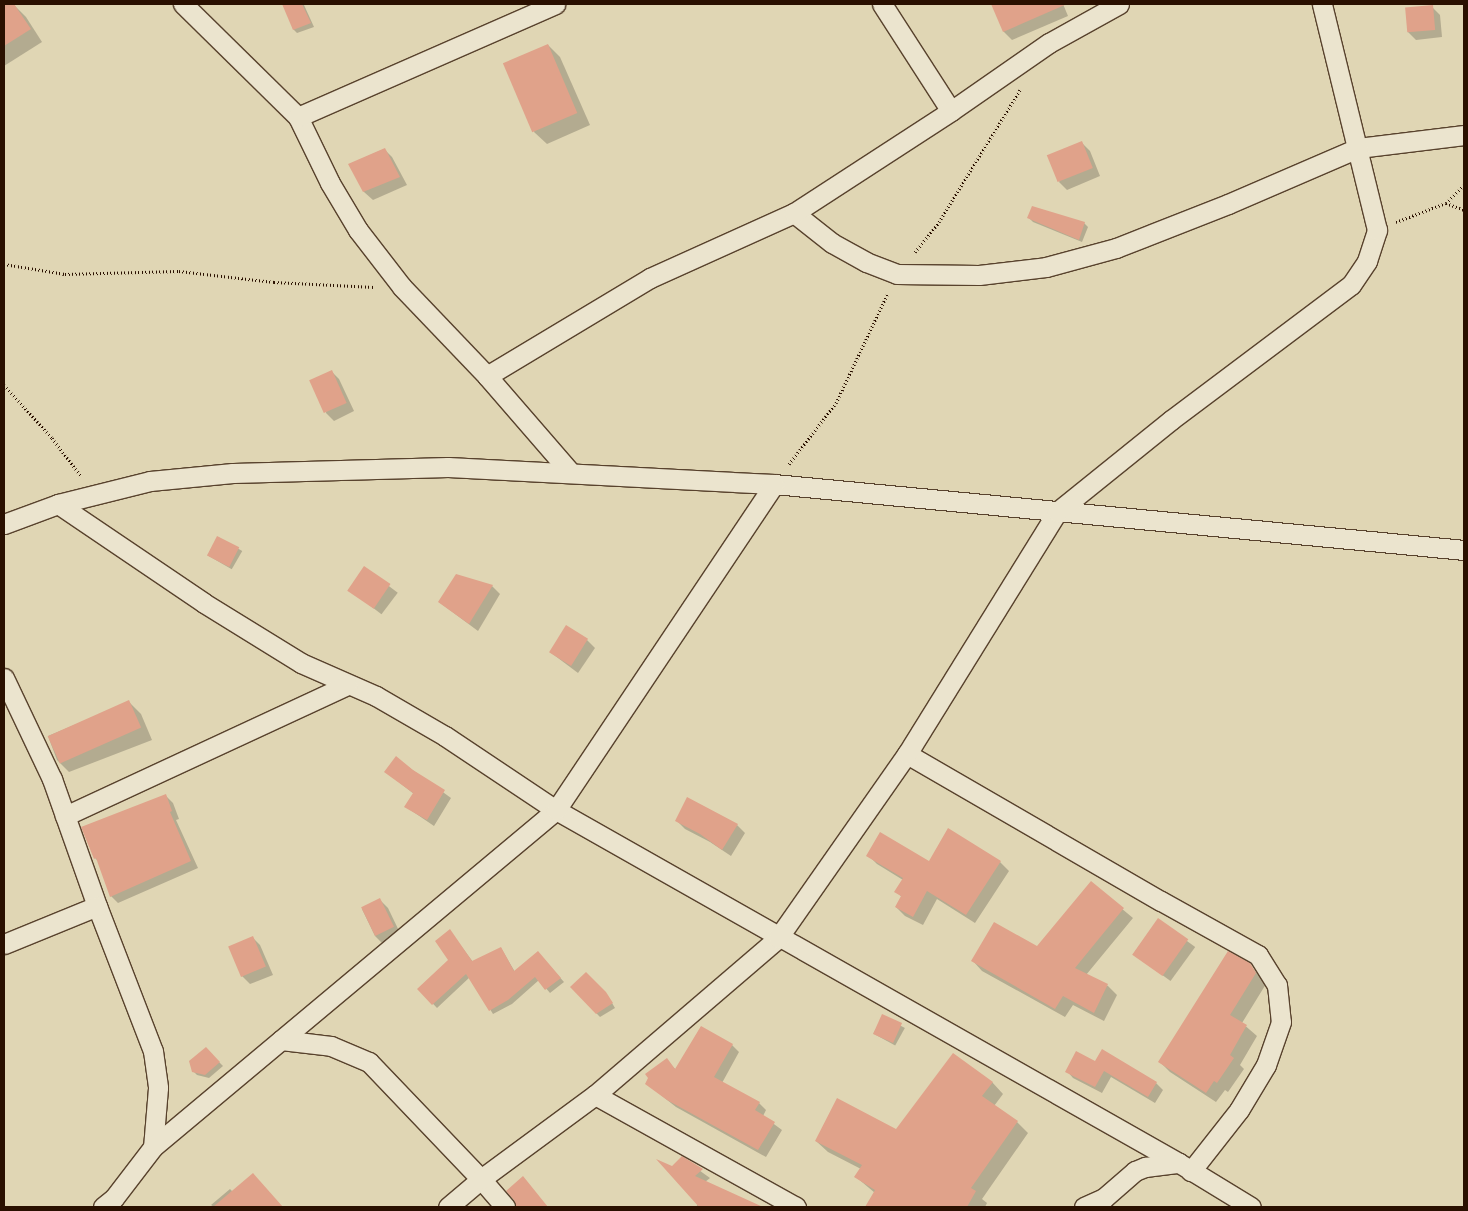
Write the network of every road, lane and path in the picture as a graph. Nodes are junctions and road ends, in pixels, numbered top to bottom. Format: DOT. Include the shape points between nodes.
graph roads {
  1 [pos="183,4"];
  2 [pos="555,4"];
  3 [pos="882,4"];
  4 [pos="1119,4"];
  5 [pos="1322,4"];
  6 [pos="951,111"];
  7 [pos="298,117"];
  8 [pos="1464,135"];
  9 [pos="1358,148"];
  10 [pos="1464,185"];
  11 [pos="1446,203"];
  12 [pos="1464,210"];
  13 [pos="794,213"];
  14 [pos="1377,230"];
  15 [pos="4,264"];
  16 [pos="402,286"];
  17 [pos="487,376"];
  18 [pos="4,385"];
  19 [pos="571,473"];
  20 [pos="774,484"];
  21 [pos="96,495"];
  22 [pos="58,504"];
  23 [pos="1057,512"];
  24 [pos="4,524"];
  25 [pos="1464,550"];
  26 [pos="4,678"];
  27 [pos="347,685"];
  28 [pos="907,754"];
  29 [pos="556,810"];
  30 [pos="65,816"];
  31 [pos="97,906"];
  32 [pos="778,938"];
  33 [pos="4,944"];
  34 [pos="281,1040"];
  35 [pos="595,1095"];
  36 [pos="152,1148"];
  37 [pos="1185,1167"];
  38 [pos="481,1179"];
  39 [pos="103,1207"];
  40 [pos="448,1207"];
  41 [pos="505,1207"];
  42 [pos="796,1207"];
  43 [pos="1084,1207"];
  44 [pos="1251,1207"];
  1 -- 7 [label="street"];
  2 -- 7 [label="street"];
  3 -- 6 [label="street"];
  4 -- 6 [label="street" via="1049,43"];
  5 -- 9 [label="street"];
  6 -- 13 [label="street"];
  7 -- 16 [label="street" via="330,183 358,230"];
  8 -- 9 [label="street"];
  9 -- 13 [label="street" via="1116,248 1046,267 979,275 897,274 866,262 832,243"];
  9 -- 14 [label="street"];
  10 -- 11 [label="path"];
  11 -- 12 [label="path"];
  11 -- 14 [label="path"];
  13 -- 17 [label="street" via="650,278"];
  14 -- 23 [label="street" via="1367,260 1351,285 1171,420"];
  15 -- 16 [label="path" via="65,274 179,271 274,282"];
  16 -- 17 [label="street"];
  17 -- 19 [label="street"];
  18 -- 21 [label="path" via="52,438"];
  19 -- 20 [label="street"];
  19 -- 21 [label="street" via="448,467 232,473 150,481"];
  20 -- 23 [label="street"];
  20 -- 29 [label="street"];
  21 -- 22 [label="street"];
  22 -- 24 [label="street"];
  22 -- 27 [label="street" via="212,608 301,663"];
  23 -- 25 [label="street"];
  23 -- 28 [label="street"];
  26 -- 30 [label="street" via="52,779"];
  27 -- 29 [label="street" via="376,696 445,736"];
  27 -- 30 [label="street"];
  28 -- 32 [label="street"];
  28 -- 37 [label="street" via="1258,955 1277,985 1281,1022 1266,1065 1239,1110"];
  29 -- 32 [label="street"];
  29 -- 34 [label="street"];
  30 -- 31 [label="street"];
  31 -- 33 [label="street"];
  31 -- 36 [label="street" via="153,1051 158,1088"];
  32 -- 35 [label="street"];
  32 -- 37 [label="street"];
  34 -- 36 [label="street"];
  34 -- 38 [label="street" via="331,1046 369,1062"];
  35 -- 38 [label="street"];
  35 -- 42 [label="street"];
  36 -- 39 [label="street" via="114,1198"];
  37 -- 43 [label="street" via="1145,1167 1135,1171 1104,1198"];
  37 -- 44 [label="street"];
  38 -- 40 [label="street"];
  38 -- 41 [label="street"];
}
